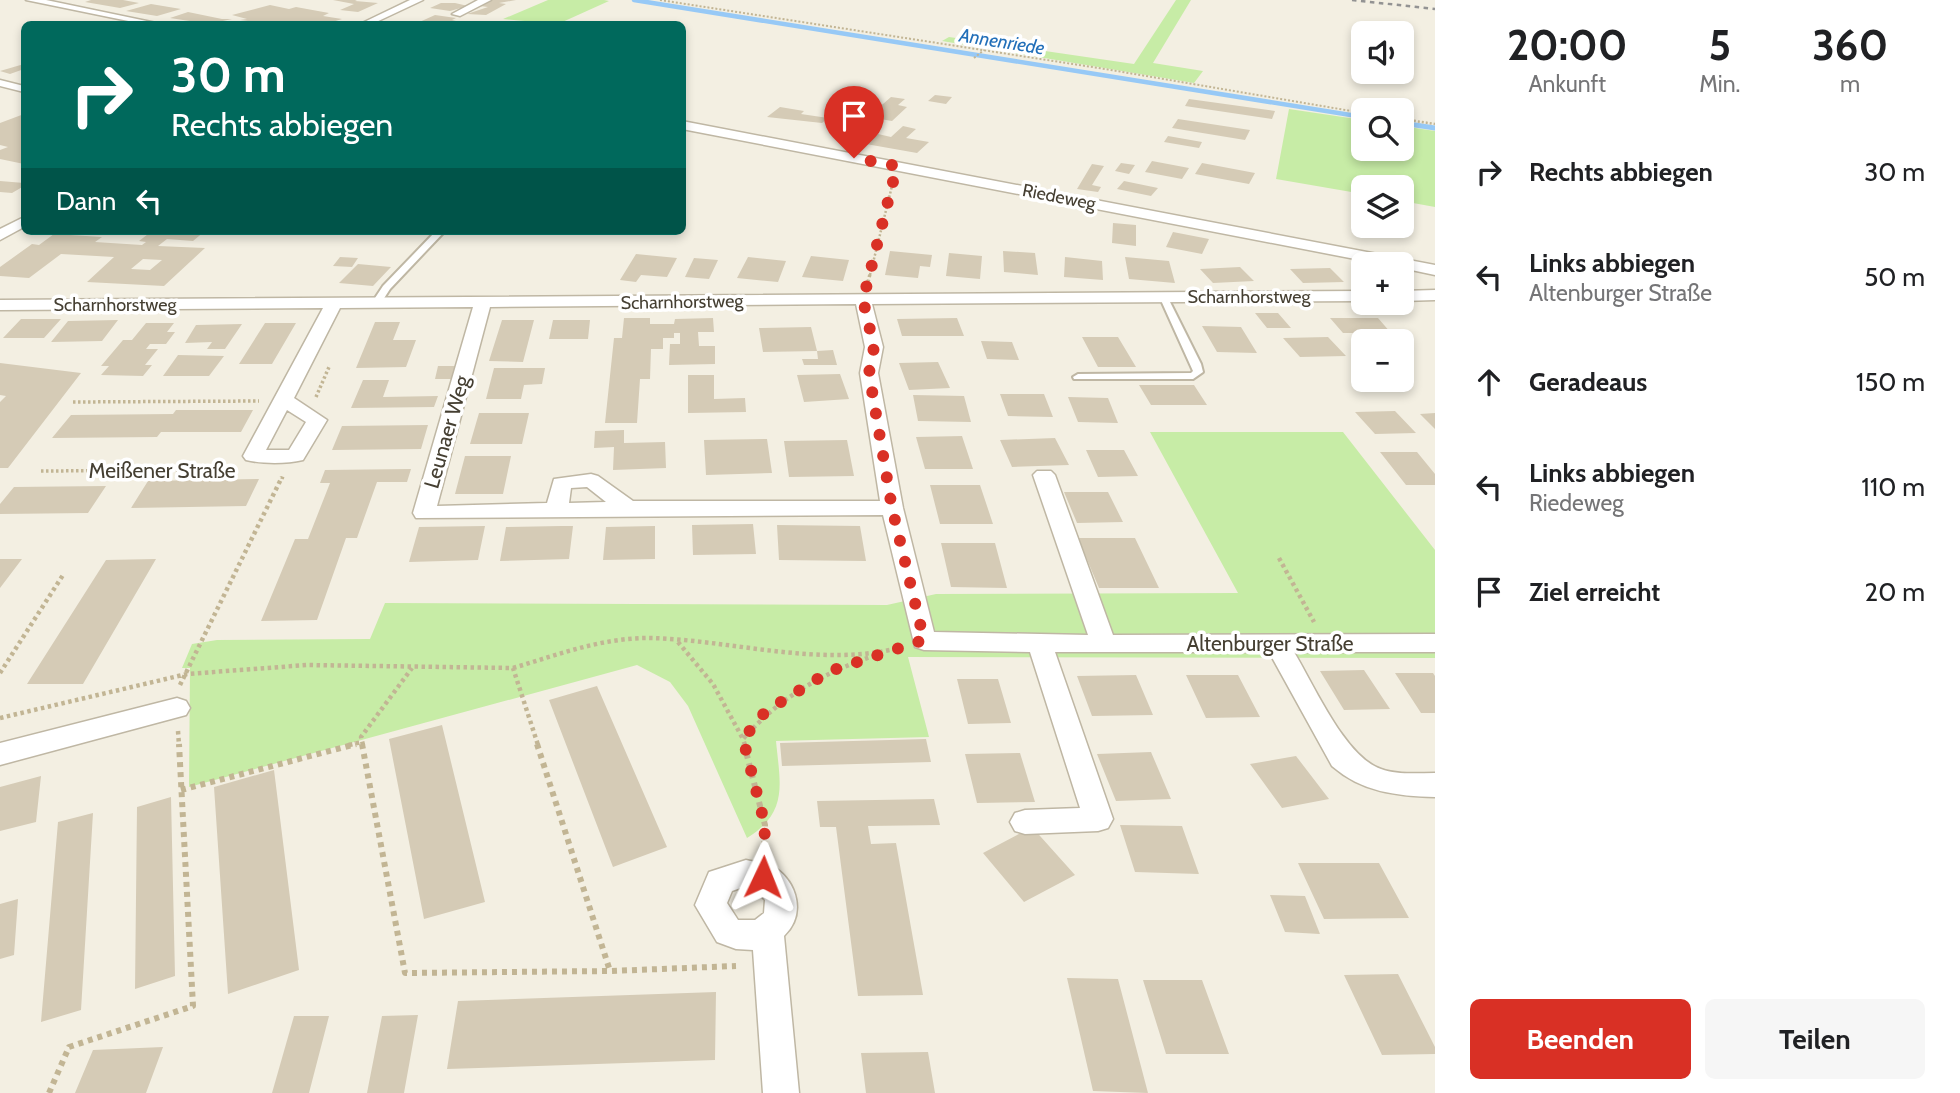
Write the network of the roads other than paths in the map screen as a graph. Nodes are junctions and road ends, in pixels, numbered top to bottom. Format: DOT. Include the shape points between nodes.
graph roads {
  1 [pos="31,0"];
  2 [pos="418,0"];
  3 [pos="457,0"];
  4 [pos="48,1"];
  5 [pos="483,2"];
  6 [pos="457,14"];
  7 [pos="142,21"];
  8 [pos="372,21"];
  9 [pos="0,83"];
  10 [pos="21,88"];
  11 [pos="686,126"];
  12 [pos="21,223"];
  13 [pos="0,235"];
  14 [pos="437,235"];
  15 [pos="1435,270"];
  16 [pos="1435,295"];
  17 [pos="1351,296"];
  18 [pos="1414,296"];
  19 [pos="1164,298"];
  20 [pos="863,300"];
  21 [pos="483,303"];
  22 [pos="334,304"];
  23 [pos="376,304"];
  24 [pos="0,305"];
  25 [pos="1078,377"];
  26 [pos="285,401"];
  27 [pos="1044,475"];
  28 [pos="892,508"];
  29 [pos="1435,643"];
  30 [pos="1040,644"];
  31 [pos="1104,644"];
  32 [pos="1277,644"];
  33 [pos="177,708"];
  34 [pos="0,754"];
  35 [pos="1435,785"];
  36 [pos="1025,822"];
  37 [pos="770,948"];
  38 [pos="781,1093"];
  1 -- 4 [label="street"];
  2 -- 8 [label="street"];
  3 -- 5 [label="street"];
  4 -- 7 [label="street"];
  5 -- 6 [label="street"];
  9 -- 10 [label="street"];
  11 -- 15 [label="street, Riedeweg"];
  12 -- 13 [label="street"];
  14 -- 23 [label="lane"];
  16 -- 18 [label="street"];
  17 -- 19 [label="street, Scharnhorstweg"];
  19 -- 20 [label="street, Scharnhorstweg"];
  19 -- 25 [label="lane" via="1198,372 1193,376"];
  20 -- 21 [label="street, Scharnhorstweg"];
  20 -- 28 [label="street" via="874,347 869,373"];
  21 -- 23 [label="street, Scharnhorstweg"];
  21 -- 28 [label="street, Leunaer Weg" via="424,513 557,510 561,483 591,480 628,508"];
  22 -- 23 [label="street, Scharnhorstweg"];
  22 -- 24 [label="street, Scharnhorstweg"];
  22 -- 26 [label="street, Meißener Straße"];
  26 -- 26 [label="street, Meißener Straße" via="253,456 296,456 317,420"];
  27 -- 31 [label="street"];
  28 -- 30 [label="street, Altenburger Straße" via="924,640"];
  29 -- 32 [label="street, Altenburger Straße"];
  30 -- 31 [label="street, Altenburger Straße"];
  30 -- 36 [label="street" via="1098,819"];
  31 -- 32 [label="street, Altenburger Straße"];
  32 -- 35 [label="street" via="1342,758 1357,773 1396,785"];
  33 -- 34 [label="street"];
  37 -- 37 [label="street" via="728,932 710,905 720,882 746,873 763,877 780,895 780,919"];
  37 -- 38 [label="street"];
}
